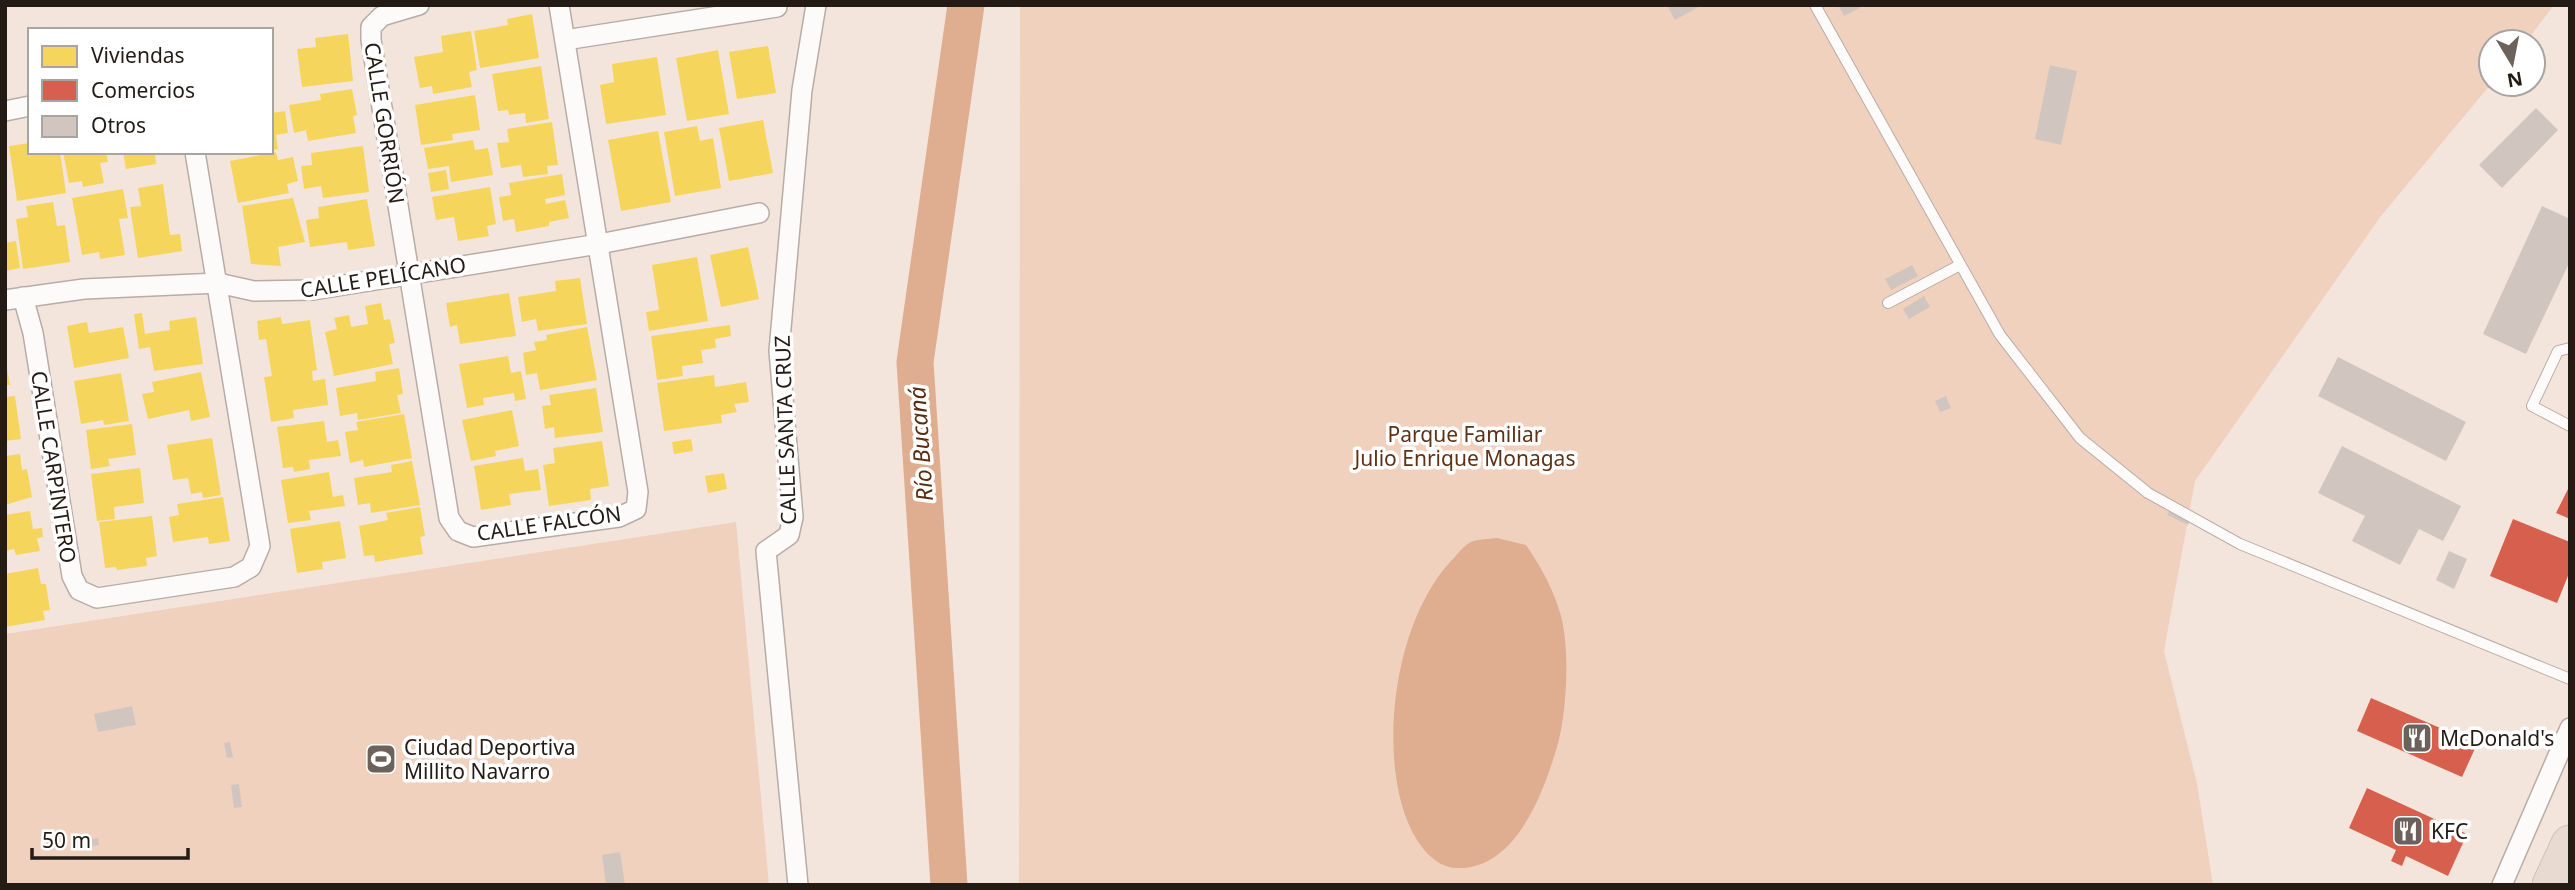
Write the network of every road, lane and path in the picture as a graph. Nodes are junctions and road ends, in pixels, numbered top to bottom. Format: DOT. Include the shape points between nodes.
graph roads {
  1 [pos="419,5"];
  2 [pos="559,5"];
  3 [pos="816,5"];
  4 [pos="1815,5"];
  5 [pos="776,7"];
  6 [pos="565,40"];
  7 [pos="28,106"];
  8 [pos="5,111"];
  9 [pos="195,154"];
  10 [pos="759,213"];
  11 [pos="599,244"];
  12 [pos="1961,265"];
  13 [pos="409,273"];
  14 [pos="218,284"];
  15 [pos="14,298"];
  16 [pos="1888,303"];
  17 [pos="2570,348"];
  18 [pos="2570,426"];
  19 [pos="2570,679"];
  20 [pos="2570,728"];
  21 [pos="2570,844"];
  22 [pos="798,885"];
  23 [pos="2502,885"];
  24 [pos="2551,885"];
  1 -- 13 [label="street, CALLE GORRIÓN" via="382,16 371,27"];
  2 -- 6 [label="street"];
  3 -- 22 [label="street, CALLE SANTA CRUZ" via="802,90 779,351 793,517 789,535 766,551"];
  4 -- 12 [label="lane"];
  5 -- 6 [label="street"];
  6 -- 11 [label="street"];
  7 -- 8 [label="street"];
  9 -- 14 [label="street, CALLE CARPINTERO"];
  10 -- 11 [label="street, CALLE PELÍCANO"];
  11 -- 13 [label="street, CALLE PELÍCANO"];
  11 -- 13 [label="street, CALLE FALCÓN" via="638,492 636,509 619,517 473,537 458,531 449,518"];
  12 -- 16 [label="lane"];
  12 -- 19 [label="lane" via="2000,335 2080,438 2148,493 2240,544"];
  13 -- 14 [label="street, CALLE PELÍCANO" via="313,290 254,291"];
  14 -- 15 [label="street, CALLE PELÍCANO" via="84,289"];
  14 -- 15 [label="street, CALLE CARPINTERO" via="260,546 251,567 234,577 97,598 79,590 72,576 33,333"];
  17 -- 18 [label="lane" via="2558,351 2532,407"];
  20 -- 23 [label="street"];
  21 -- 24 [label="highway"];
}
